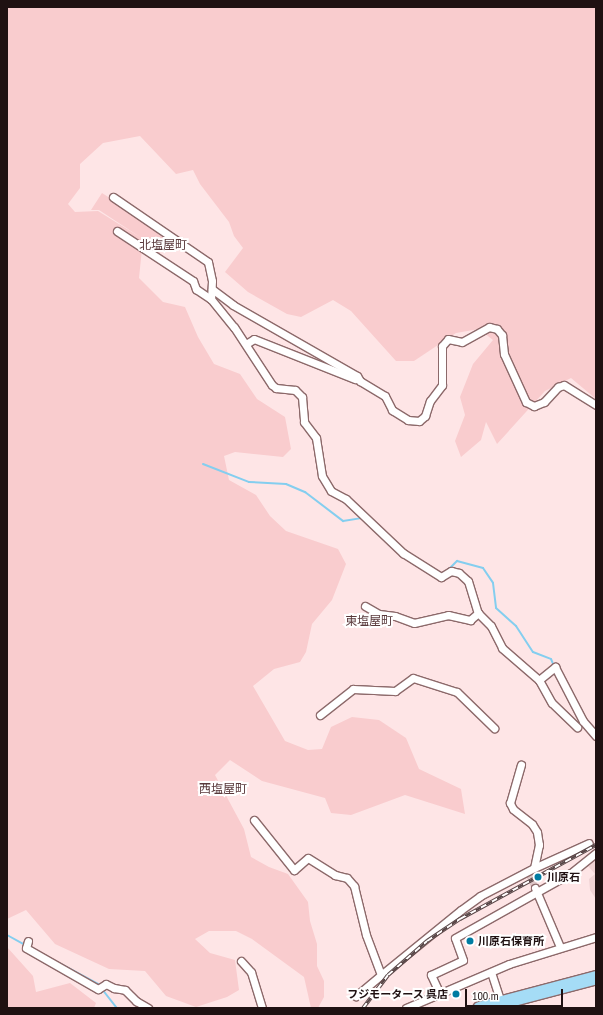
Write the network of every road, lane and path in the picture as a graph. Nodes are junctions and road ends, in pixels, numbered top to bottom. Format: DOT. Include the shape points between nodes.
graph roads {
  1 [pos="114,196"];
  2 [pos="118,231"];
  3 [pos="212,290"];
  4 [pos="211,299"];
  5 [pos="246,344"];
  6 [pos="360,381"];
  7 [pos="596,405"];
  8 [pos="365,606"];
  9 [pos="478,613"];
  10 [pos="539,680"];
  11 [pos="320,715"];
  12 [pos="577,727"];
  13 [pos="494,728"];
  14 [pos="596,736"];
  15 [pos="521,765"];
  16 [pos="254,820"];
  17 [pos="589,844"];
  18 [pos="596,853"];
  19 [pos="534,868"];
  20 [pos="536,890"];
  21 [pos="596,937"];
  22 [pos="28,944"];
  23 [pos="560,947"];
  24 [pos="241,961"];
  25 [pos="490,972"];
  26 [pos="382,975"];
  27 [pos="596,977"];
  28 [pos="438,992"];
  29 [pos="356,996"];
  30 [pos="501,1002"];
  31 [pos="148,1008"];
  32 [pos="262,1008"];
  33 [pos="406,1008"];
  34 [pos="479,1008"];
  1 -- 3 [label="street" via="208,262"];
  2 -- 4 [label="street" via="193,281 196,289"];
  3 -- 4 [label="street"];
  3 -- 6 [label="street" via="233,305 357,376"];
  4 -- 5 [label="street"];
  5 -- 6 [label="street" via="254,339"];
  5 -- 9 [label="street" via="272,385 276,388 295,390 302,397 304,422 316,438 322,476 331,491 346,499 403,552 441,577 451,571 459,573 468,581"];
  6 -- 7 [label="street" via="385,396 392,410 401,417 419,421 425,416 430,401 442,385 442,346 448,339 462,342 489,327 497,329 502,335 504,354 526,402 534,406 544,402 558,387 564,385"];
  8 -- 9 [label="street" via="379,614 395,616 414,623 448,615 470,620"];
  9 -- 10 [label="street" via="491,626 502,648"];
  10 -- 12 [label="street" via="552,702"];
  10 -- 14 [label="street" via="555,667 583,721"];
  11 -- 13 [label="street" via="353,689 395,691 413,678 457,692"];
  15 -- 19 [label="street" via="510,803 512,809 532,824 537,832 539,844"];
  16 -- 26 [label="street" via="294,870 308,858 335,875 350,880 358,899 366,935"];
  17 -- 19 [label="street"];
  18 -- 20 [label="street" via="590,856 585,864"];
  19 -- 26 [label="street" via="466,906"];
  20 -- 23 [label="street"];
  20 -- 28 [label="street" via="455,938 463,960 432,975"];
  21 -- 23 [label="street"];
  22 -- 31 [label="street" via="100,987 106,984 125,990"];
  23 -- 25 [label="street"];
  24 -- 32 [label="street" via="251,972"];
  25 -- 28 [label="street"];
  25 -- 30 [label="street"];
  26 -- 29 [label="street"];
  27 -- 30 [label="highway"];
  28 -- 33 [label="street"];
  30 -- 34 [label="highway"];
}
